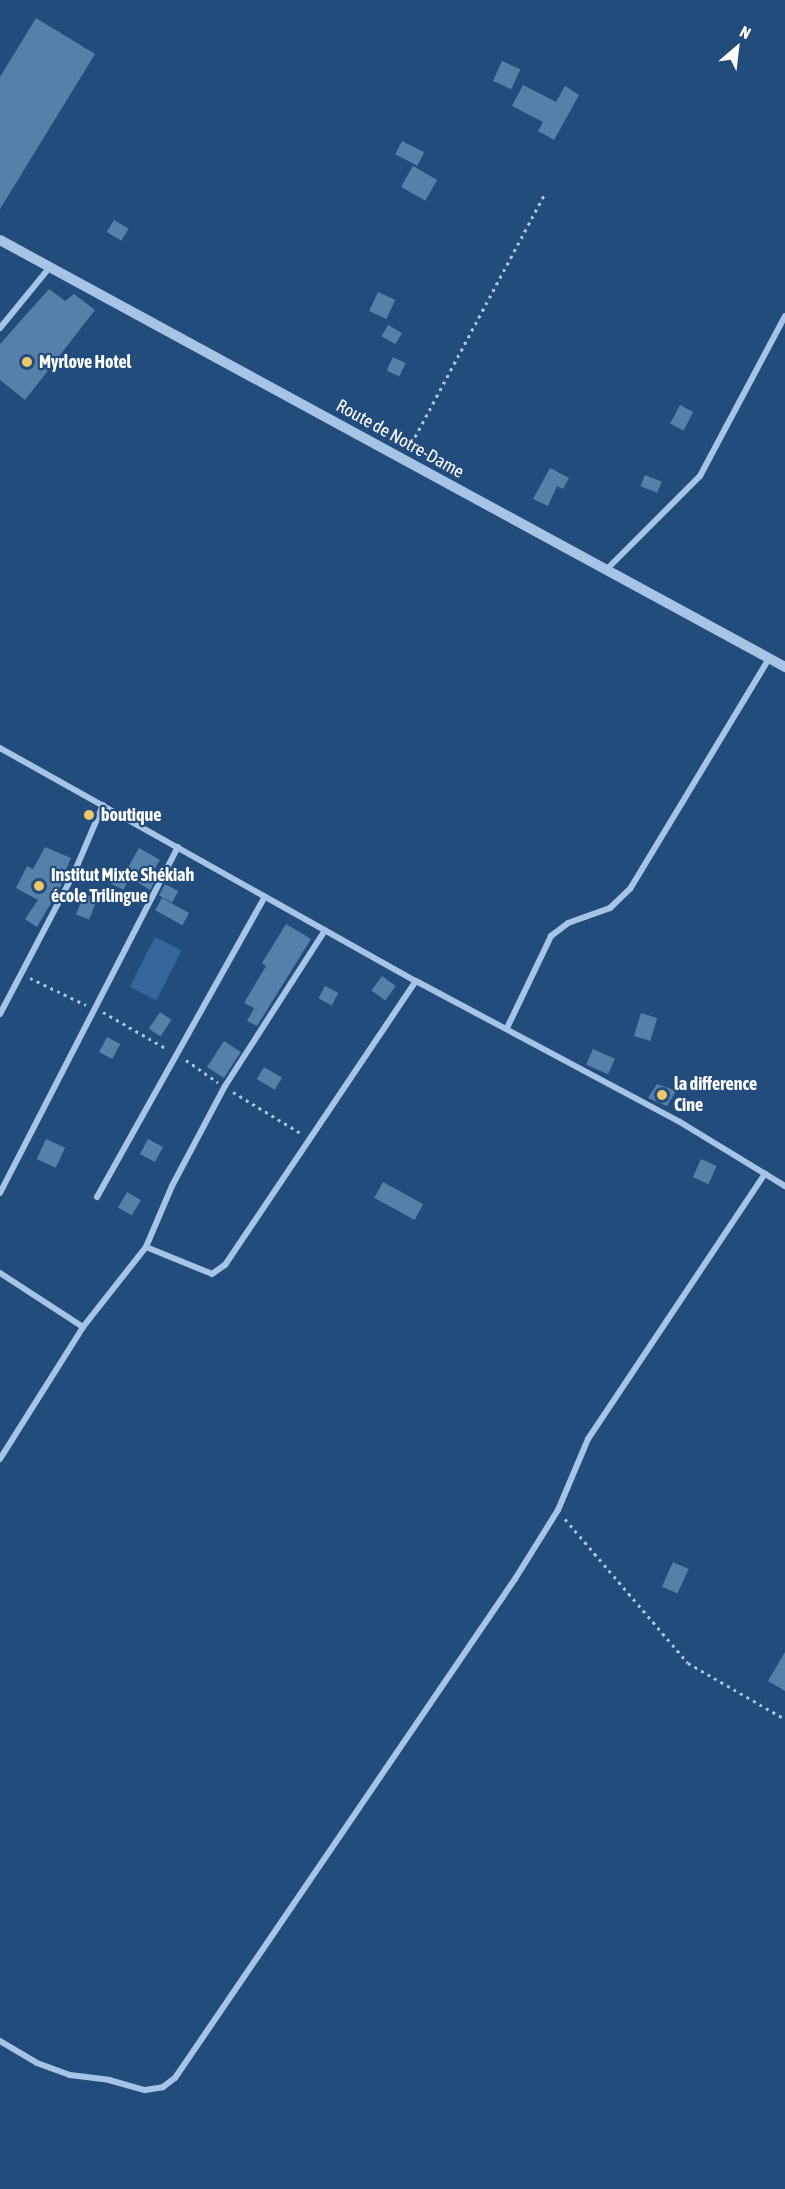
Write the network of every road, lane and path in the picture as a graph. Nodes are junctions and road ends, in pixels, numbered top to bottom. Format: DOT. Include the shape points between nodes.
graph roads {
  1 [pos="544,195"];
  2 [pos="0,240"];
  3 [pos="50,267"];
  4 [pos="785,316"];
  5 [pos="0,328"];
  6 [pos="402,459"];
  7 [pos="606,570"];
  8 [pos="769,659"];
  9 [pos="785,667"];
  10 [pos="0,747"];
  11 [pos="103,805"];
  12 [pos="178,847"];
  13 [pos="265,897"];
  14 [pos="325,930"];
  15 [pos="416,981"];
  16 [pos="0,1014"];
  17 [pos="507,1028"];
  18 [pos="765,1174"];
  19 [pos="785,1186"];
  20 [pos="0,1194"];
  21 [pos="97,1197"];
  22 [pos="146,1247"];
  23 [pos="0,1273"];
  24 [pos="83,1327"];
  25 [pos="0,1456"];
  26 [pos="558,1510"];
  27 [pos="785,1719"];
  28 [pos="0,2041"];
  1 -- 6 [label="path"];
  2 -- 3 [label="street, Route de Notre-Dame"];
  3 -- 5 [label="street"];
  3 -- 6 [label="street, Route de Notre-Dame"];
  4 -- 7 [label="street" via="699,476"];
  6 -- 7 [label="street, Route de Notre-Dame"];
  7 -- 8 [label="street, Route de Notre-Dame"];
  8 -- 9 [label="street, Route de Notre-Dame"];
  8 -- 17 [label="street" via="630,889 610,908 558,928"];
  10 -- 11 [label="street"];
  11 -- 12 [label="street"];
  11 -- 16 [label="street" via="74,873"];
  12 -- 13 [label="street"];
  12 -- 20 [label="street"];
  13 -- 14 [label="street"];
  13 -- 21 [label="street"];
  14 -- 15 [label="street"];
  14 -- 22 [label="street" via="225,1086 172,1186"];
  15 -- 17 [label="street"];
  15 -- 22 [label="street" via="225,1265 213,1274"];
  17 -- 18 [label="street" via="680,1122"];
  18 -- 19 [label="street"];
  18 -- 26 [label="street" via="588,1439"];
  22 -- 24 [label="street"];
  23 -- 24 [label="street"];
  24 -- 25 [label="street"];
  26 -- 27 [label="path" via="688,1663"];
  26 -- 28 [label="street" via="515,1579 174,2078 163,2086 145,2090 70,2075 37,2063"];
}
